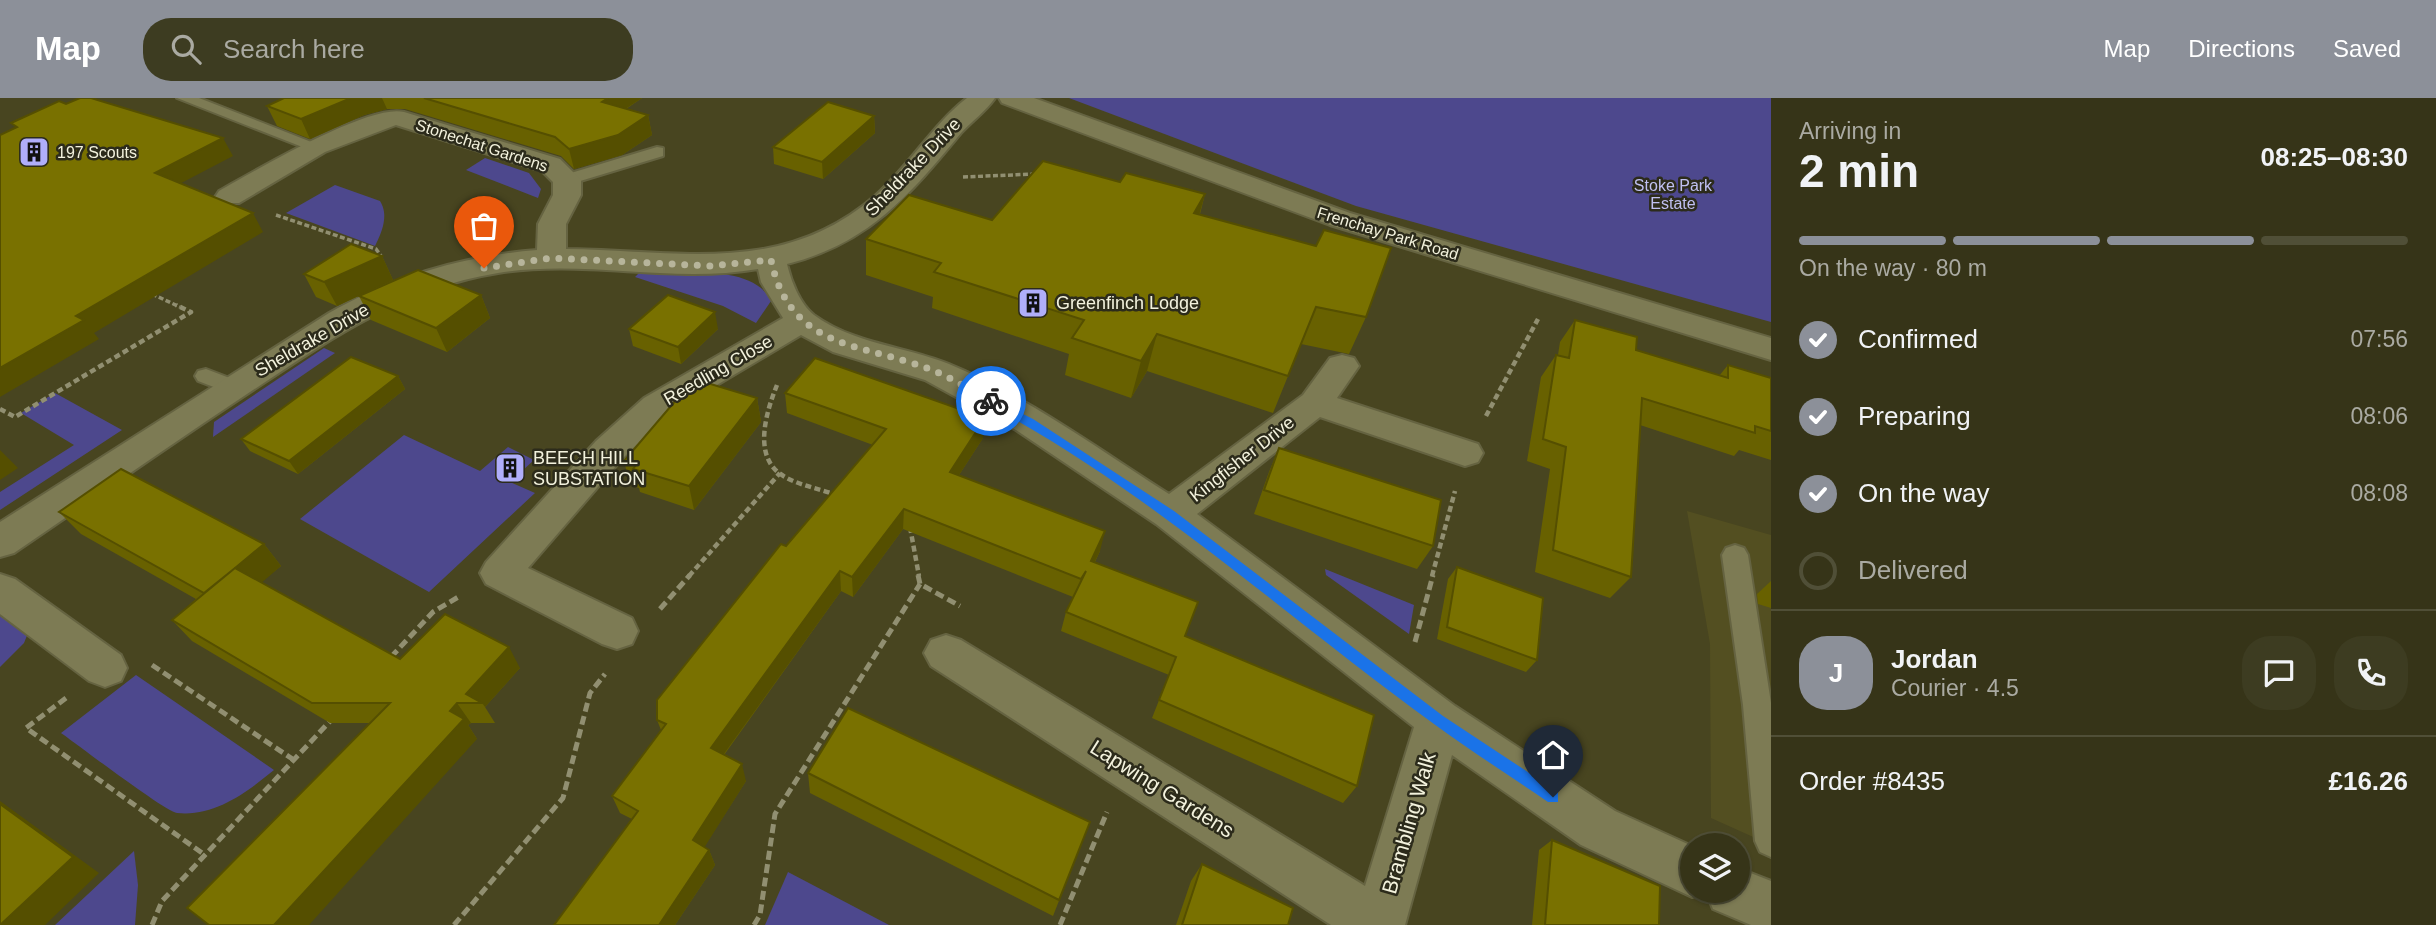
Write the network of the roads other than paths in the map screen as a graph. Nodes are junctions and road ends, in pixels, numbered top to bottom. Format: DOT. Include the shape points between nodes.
graph roads {
  1 [pos="185,98"];
  2 [pos="425,98"];
  3 [pos="983,98"];
  4 [pos="1011,98"];
  5 [pos="395,117"];
  6 [pos="316,147"];
  7 [pos="656,152"];
  8 [pos="567,180"];
  9 [pos="229,197"];
  10 [pos="551,258"];
  11 [pos="771,260"];
  12 [pos="791,328"];
  13 [pos="1771,349"];
  14 [pos="1342,366"];
  15 [pos="1315,403"];
  16 [pos="1465,453"];
  17 [pos="1170,514"];
  18 [pos="0,542"];
  19 [pos="1735,555"];
  20 [pos="0,591"];
  21 [pos="625,635"];
  22 [pos="962,663"];
  23 [pos="105,668"];
  24 [pos="1439,720"];
  25 [pos="1771,841"];
  26 [pos="1680,866"];
  27 [pos="1750,899"];
  28 [pos="1771,907"];
  29 [pos="1379,925"];
  1 -- 6 [label="lane"];
  2 -- 5 [label="street, Stonechat Gardens"];
  3 -- 11 [label="street, Sheldrake Drive" via="860,222 817,246"];
  4 -- 13 [label="street, Frenchay Park Road" via="1340,219"];
  5 -- 6 [label="street, Stonechat Gardens"];
  5 -- 8 [label="street, Stonechat Gardens" via="551,165"];
  6 -- 9 [label="street, Stonechat Gardens"];
  7 -- 8 [label="lane"];
  8 -- 10 [label="street, Stonechat Gardens" via="567,195 552,224"];
  10 -- 11 [label="street, Sheldrake Drive" via="710,266"];
  10 -- 18 [label="street, Sheldrake Drive" via="402,289 219,382"];
  11 -- 12 [label="street, Kingfisher Drive"];
  12 -- 17 [label="street, Kingfisher Drive" via="937,372 1029,421"];
  12 -- 21 [label="street, Reedling Close" via="656,406 599,446 500,573"];
  14 -- 15 [label="street, Kingfisher Drive"];
  15 -- 16 [label="street"];
  15 -- 17 [label="street, Kingfisher Drive"];
  17 -- 24 [label="street, Kingfisher Drive"];
  19 -- 25 [label="lane"];
  20 -- 23 [label="street"];
  22 -- 29 [label="street, Lapwing Gardens"];
  24 -- 26 [label="street, Kingfisher Drive" via="1598,828"];
  24 -- 29 [label="street, Brambling Walk"];
  27 -- 28 [label="street"];
}
